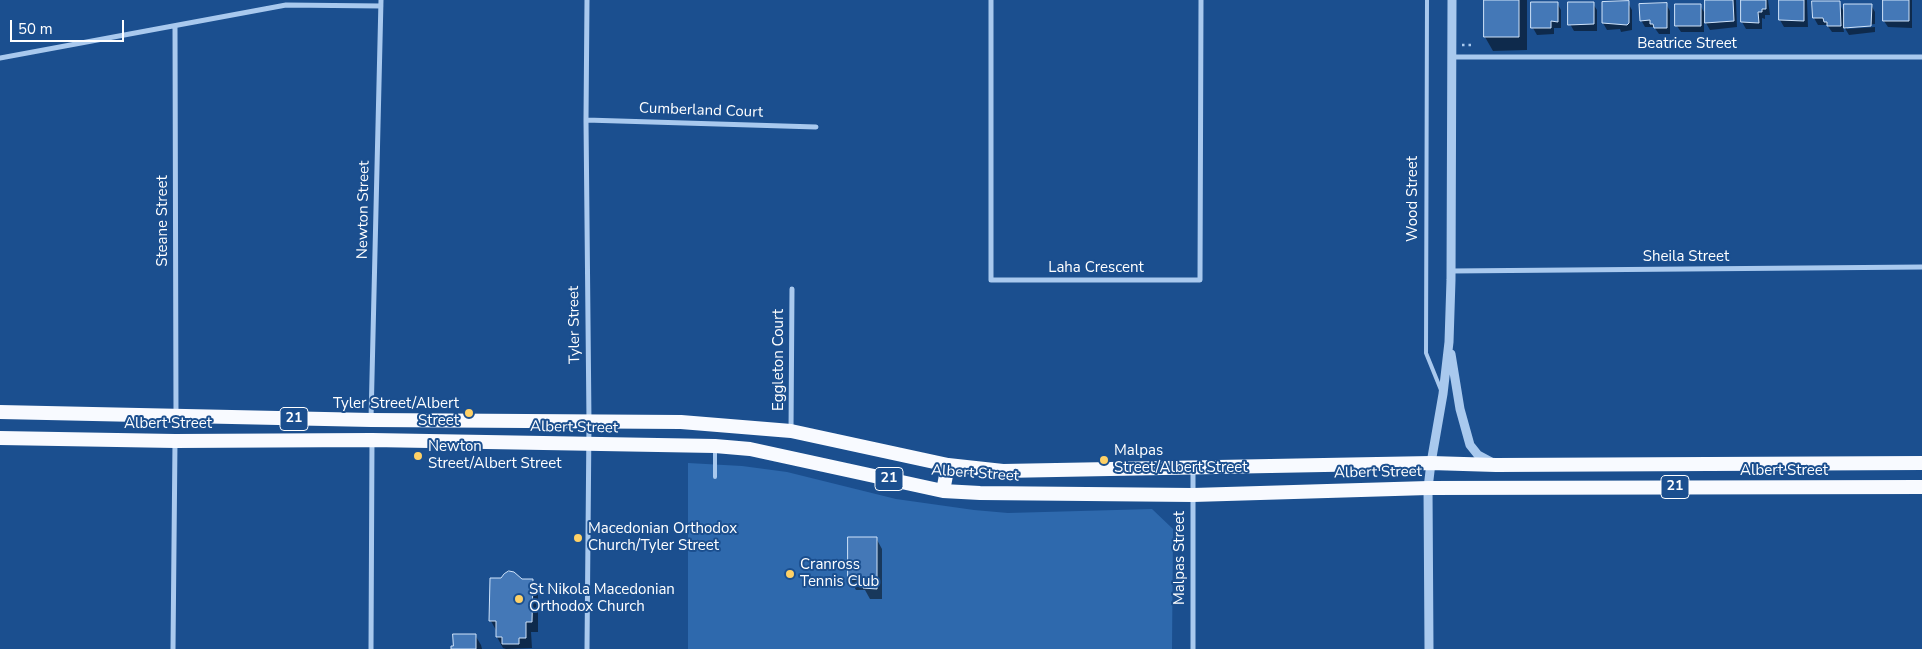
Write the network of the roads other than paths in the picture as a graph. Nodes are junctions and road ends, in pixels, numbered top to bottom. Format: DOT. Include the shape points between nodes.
graph roads {
  1 [pos="382,0"];
  2 [pos="586,0"];
  3 [pos="991,0"];
  4 [pos="1200,0"];
  5 [pos="1427,0"];
  6 [pos="1452,0"];
  7 [pos="381,6"];
  8 [pos="175,26"];
  9 [pos="1452,57"];
  10 [pos="1922,57"];
  11 [pos="0,58"];
  12 [pos="586,120"];
  13 [pos="816,128"];
  14 [pos="1922,267"];
  15 [pos="1451,271"];
  16 [pos="792,289"];
  17 [pos="1448,342"];
  18 [pos="1443,394"];
  19 [pos="0,412"];
  20 [pos="176,416"];
  21 [pos="371,420"];
  22 [pos="589,422"];
  23 [pos="791,431"];
  24 [pos="0,438"];
  25 [pos="372,440"];
  26 [pos="175,441"];
  27 [pos="588,445"];
  28 [pos="715,446"];
  29 [pos="1431,463"];
  30 [pos="1751,463"];
  31 [pos="1922,463"];
  32 [pos="948,465"];
  33 [pos="1496,465"];
  34 [pos="1193,468"];
  35 [pos="715,477"];
  36 [pos="1751,487"];
  37 [pos="1922,487"];
  38 [pos="1428,488"];
  39 [pos="943,491"];
  40 [pos="1192,494"];
  41 [pos="173,649"];
  42 [pos="371,649"];
  43 [pos="588,649"];
  44 [pos="1193,649"];
  45 [pos="1429,649"];
  1 -- 7 [label="street, Newton Street"];
  2 -- 12 [label="street, Tyler Street"];
  3 -- 4 [label="street, Laha Crescent" via="992,280 1200,280"];
  5 -- 18 [label="lane, Wood Street" via="1426,353"];
  6 -- 9 [label="street"];
  7 -- 8 [label="street" via="286,5"];
  7 -- 21 [label="street, Newton Street"];
  8 -- 11 [label="street"];
  8 -- 20 [label="street, Steane Street"];
  9 -- 10 [label="street, Beatrice Street"];
  9 -- 15 [label="street"];
  12 -- 13 [label="street, Cumberland Court"];
  12 -- 22 [label="street, Tyler Street"];
  14 -- 15 [label="street, Sheila Street"];
  15 -- 17 [label="street"];
  16 -- 23 [label="street, Eggleton Court"];
  17 -- 18 [label="street"];
  17 -- 33 [label="street" via="1470,445 1478,455"];
  18 -- 29 [label="street"];
  19 -- 20 [label="highway, Albert Street / 21"];
  20 -- 21 [label="highway, Albert Street / 21"];
  21 -- 22 [label="highway, Albert Street / 21"];
  22 -- 23 [label="highway, Albert Street / 21" via="680,422"];
  22 -- 27 [label="street, Tyler Street"];
  23 -- 32 [label="highway, Albert Street / 21"];
  24 -- 26 [label="highway, Albert Street / 21"];
  25 -- 26 [label="highway, Albert Street / 21"];
  25 -- 27 [label="highway, Albert Street / 21"];
  25 -- 42 [label="street"];
  26 -- 41 [label="street"];
  27 -- 28 [label="highway, Albert Street / 21"];
  27 -- 43 [label="street, Tyler Street"];
  28 -- 35 [label="lane"];
  28 -- 39 [label="highway, Albert Street / 21" via="750,449"];
  29 -- 33 [label="highway, Albert Street / 21"];
  29 -- 34 [label="highway, Albert Street / 21"];
  29 -- 38 [label="street"];
  30 -- 31 [label="highway, Albert Street / 21"];
  30 -- 33 [label="highway, Albert Street / 21"];
  30 -- 36 [label="highway"];
  32 -- 34 [label="highway, Albert Street / 21" via="1003,471"];
  32 -- 39 [label="highway"];
  34 -- 40 [label="street, Malpas Street"];
  36 -- 37 [label="highway, Albert Street / 21"];
  36 -- 38 [label="highway, Albert Street / 21"];
  38 -- 40 [label="highway, Albert Street / 21"];
  38 -- 45 [label="street"];
  39 -- 40 [label="highway, Albert Street / 21"];
  40 -- 44 [label="street, Malpas Street"];
}
